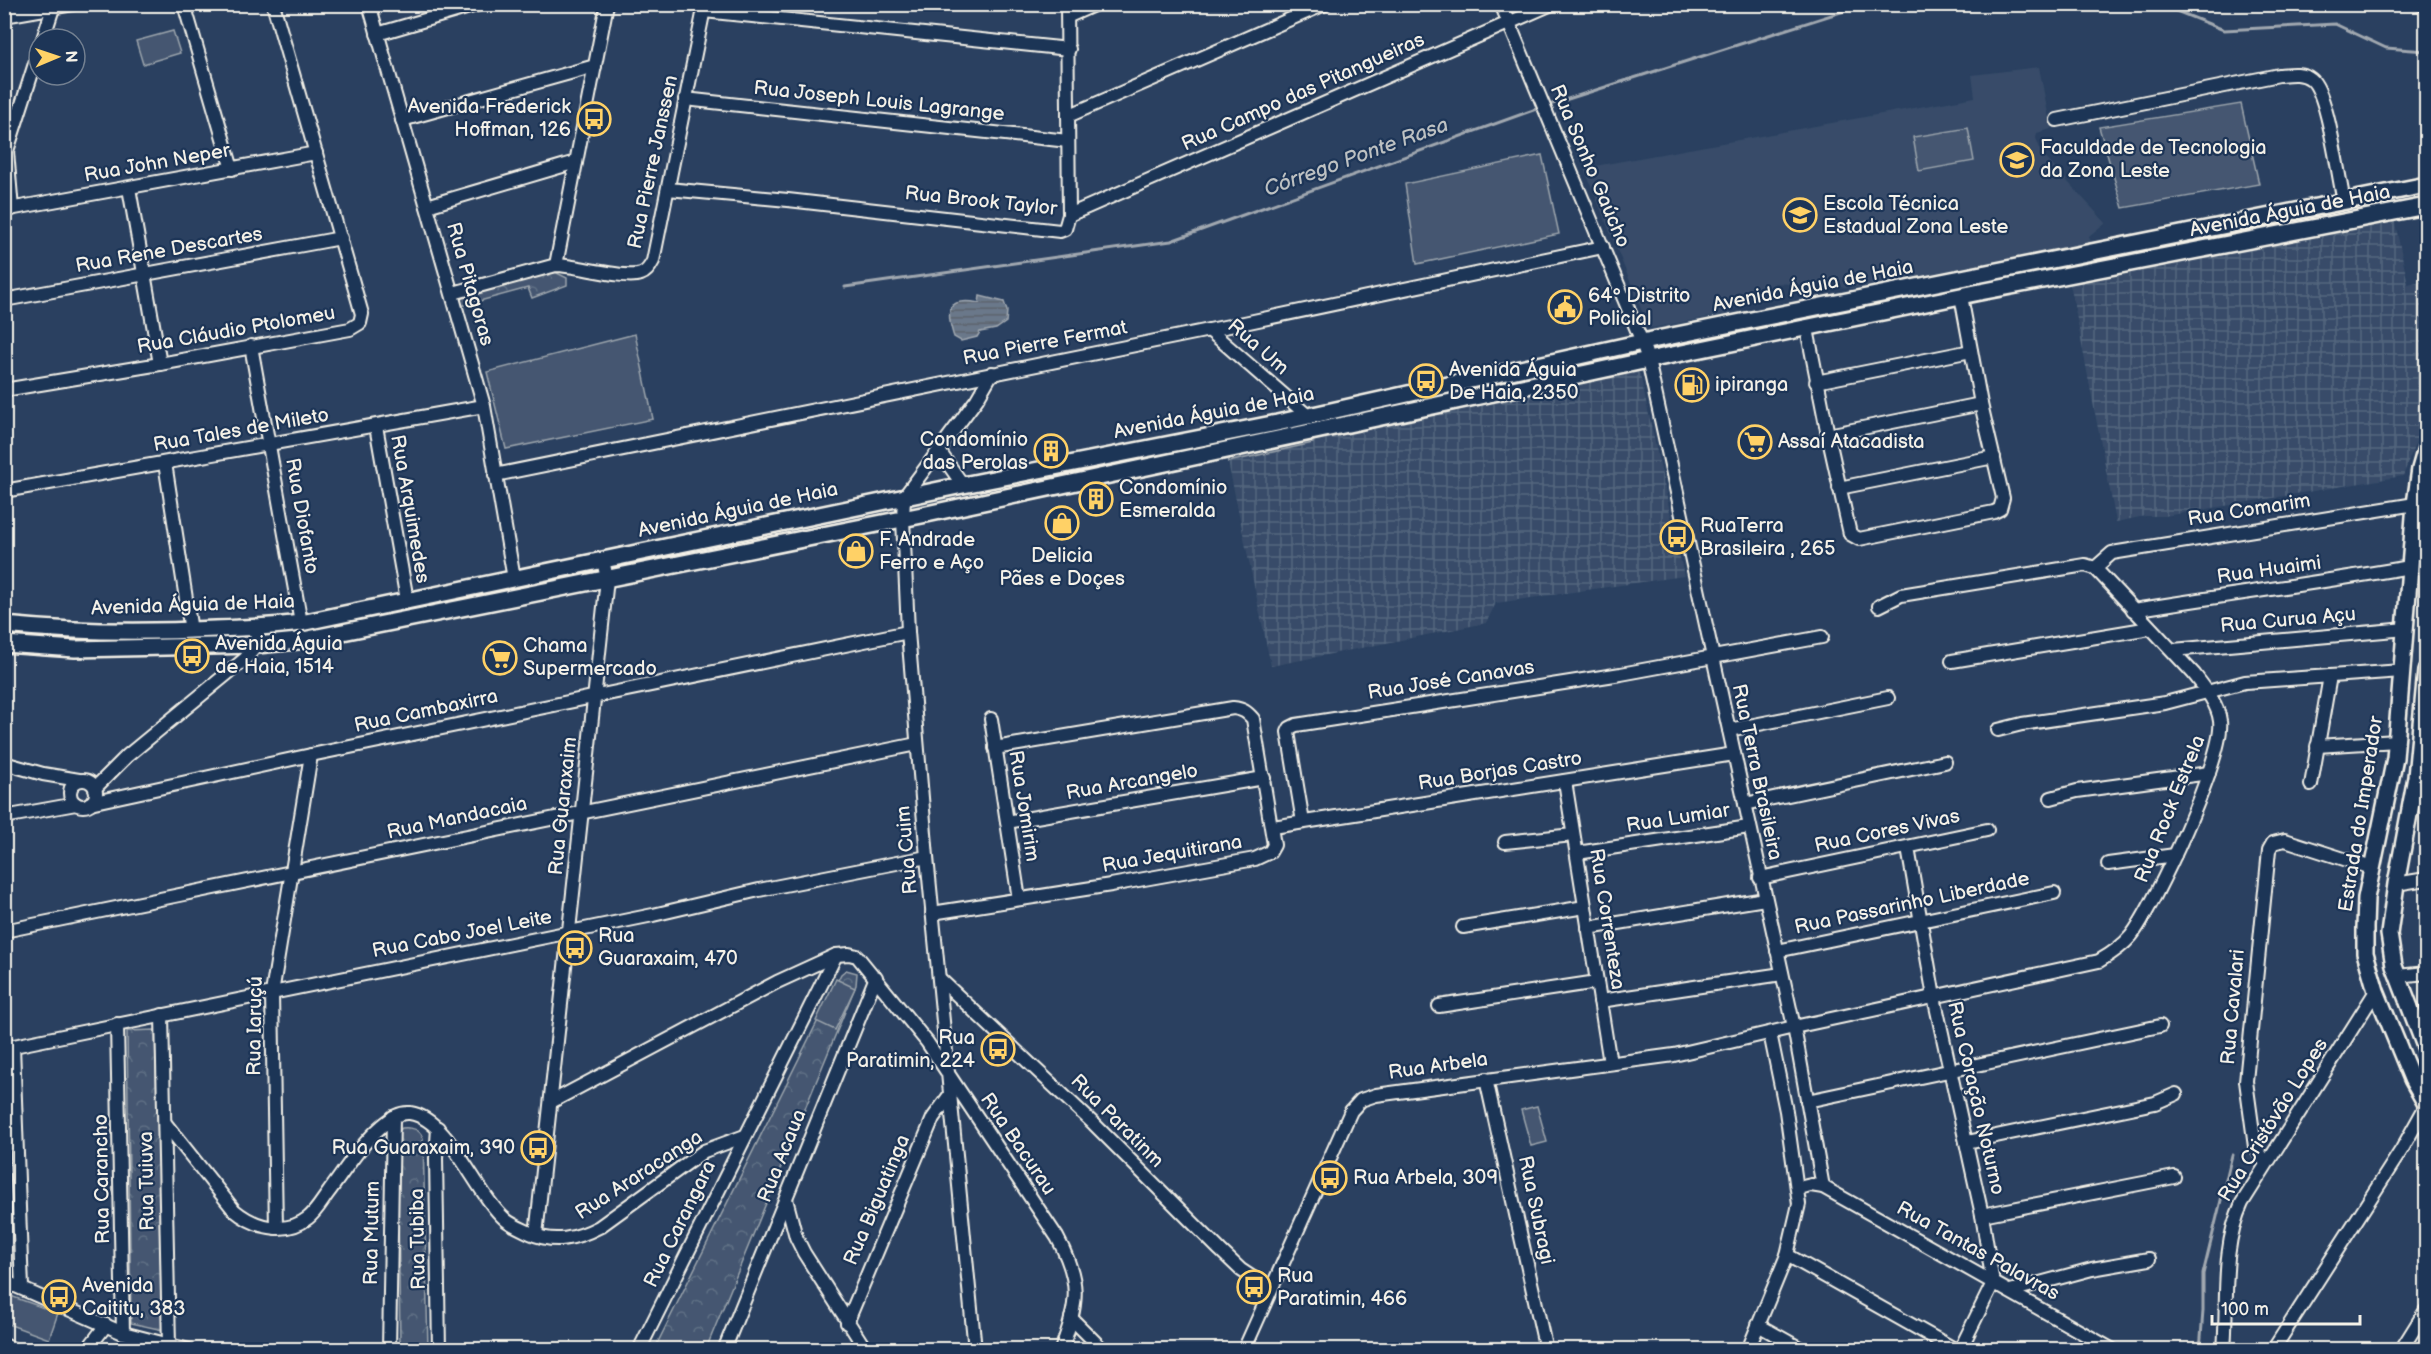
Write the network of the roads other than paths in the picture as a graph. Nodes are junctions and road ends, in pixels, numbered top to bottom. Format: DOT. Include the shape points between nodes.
graph roads {
  1 [pos="73,4"];
  2 [pos="184,4"];
  3 [pos="273,4"];
  4 [pos="369,4"];
  5 [pos="480,4"];
  6 [pos="607,4"];
  7 [pos="1096,4"];
  8 [pos="1326,4"];
  9 [pos="1501,4"];
  10 [pos="1552,4"];
  11 [pos="2421,4"];
  12 [pos="2427,6"];
  13 [pos="53,8"];
  14 [pos="704,8"];
  15 [pos="1068,10"];
  16 [pos="4,16"];
  17 [pos="1509,24"];
  18 [pos="47,27"];
  19 [pos="377,34"];
  20 [pos="1069,49"];
  21 [pos="595,66"];
  22 [pos="27,87"];
  23 [pos="685,99"];
  24 [pos="1068,116"];
  25 [pos="402,120"];
  26 [pos="2057,120"];
  27 [pos="1068,141"];
  28 [pos="316,153"];
  29 [pos="576,162"];
  30 [pos="232,169"];
  31 [pos="2427,184"];
  32 [pos="129,188"];
  33 [pos="668,189"];
  34 [pos="2344,201"];
  35 [pos="427,206"];
  36 [pos="2427,206"];
  37 [pos="8,209"];
  38 [pos="1069,215"];
  39 [pos="341,238"];
  40 [pos="1603,248"];
  41 [pos="556,265"];
  42 [pos="145,274"];
  43 [pos="453,293"];
  44 [pos="1961,296"];
  45 [pos="4,300"];
  46 [pos="1807,329"];
  47 [pos="1209,330"];
  48 [pos="1642,342"];
  49 [pos="251,346"];
  50 [pos="1971,351"];
  51 [pos="1648,360"];
  52 [pos="160,364"];
  53 [pos="992,373"];
  54 [pos="1816,382"];
  55 [pos="4,390"];
  56 [pos="1981,404"];
  57 [pos="484,406"];
  58 [pos="1308,416"];
  59 [pos="1269,424"];
  60 [pos="376,426"];
  61 [pos="1827,435"];
  62 [pos="1263,444"];
  63 [pos="269,445"];
  64 [pos="2427,448"];
  65 [pos="939,451"];
  66 [pos="1994,457"];
  67 [pos="165,463"];
  68 [pos="495,475"];
  69 [pos="963,485"];
  70 [pos="1839,488"];
  71 [pos="4,491"];
  72 [pos="904,497"];
  73 [pos="2415,504"];
  74 [pos="903,519"];
  75 [pos="603,560"];
  76 [pos="2410,567"];
  77 [pos="2095,568"];
  78 [pos="514,579"];
  79 [pos="607,579"];
  80 [pos="407,600"];
  81 [pos="1878,606"];
  82 [pos="2133,610"];
  83 [pos="301,623"];
  84 [pos="4,626"];
  85 [pos="2150,627"];
  86 [pos="256,628"];
  87 [pos="2406,629"];
  88 [pos="191,631"];
  89 [pos="908,632"];
  90 [pos="1822,637"];
  91 [pos="4,644"];
  92 [pos="257,645"];
  93 [pos="2173,650"];
  94 [pos="1713,657"];
  95 [pos="1952,661"];
  96 [pos="2402,671"];
  97 [pos="2427,671"];
  98 [pos="2330,676"];
  99 [pos="2207,692"];
  100 [pos="595,696"];
  101 [pos="1888,698"];
  102 [pos="2425,702"];
  103 [pos="990,719"];
  104 [pos="1729,730"];
  105 [pos="1998,730"];
  106 [pos="2397,741"];
  107 [pos="917,744"];
  108 [pos="2318,746"];
  109 [pos="995,748"];
  110 [pos="311,754"];
  111 [pos="1734,754"];
  112 [pos="1945,762"];
  113 [pos="4,763"];
  114 [pos="2209,773"];
  115 [pos="2421,777"];
  116 [pos="1264,778"];
  117 [pos="1565,781"];
  118 [pos="2312,785"];
  119 [pos="83,791"];
  120 [pos="2051,798"];
  121 [pos="1744,804"];
  122 [pos="2385,808"];
  123 [pos="583,812"];
  124 [pos="2410,813"];
  125 [pos="4,817"];
  126 [pos="1007,822"];
  127 [pos="1303,822"];
  128 [pos="1273,827"];
  129 [pos="1749,827"];
  130 [pos="1987,830"];
  131 [pos="1574,835"];
  132 [pos="1505,842"];
  133 [pos="1908,848"];
  134 [pos="1577,853"];
  135 [pos="2175,855"];
  136 [pos="927,857"];
  137 [pos="2108,864"];
  138 [pos="2372,868"];
  139 [pos="291,872"];
  140 [pos="1760,878"];
  141 [pos="2427,879"];
  142 [pos="2396,884"];
  143 [pos="2054,893"];
  144 [pos="1019,899"];
  145 [pos="1765,899"];
  146 [pos="1585,907"];
  147 [pos="932,913"];
  148 [pos="1921,922"];
  149 [pos="1463,927"];
  150 [pos="1588,928"];
  151 [pos="4,932"];
  152 [pos="569,932"];
  153 [pos="1777,951"];
  154 [pos="836,955"];
  155 [pos="2427,973"];
  156 [pos="1782,974"];
  157 [pos="2398,976"];
  158 [pos="876,977"];
  159 [pos="939,978"];
  160 [pos="1597,982"];
  161 [pos="2376,991"];
  162 [pos="272,993"];
  163 [pos="1934,997"];
  164 [pos="1600,1001"];
  165 [pos="1439,1006"];
  166 [pos="162,1015"];
  167 [pos="117,1024"];
  168 [pos="2160,1026"];
  169 [pos="1794,1027"];
  170 [pos="1770,1033"];
  171 [pos="9,1047"];
  172 [pos="2427,1049"];
  173 [pos="1610,1063"];
  174 [pos="1950,1070"];
  175 [pos="948,1074"];
  176 [pos="1486,1079"];
  177 [pos="2176,1094"];
  178 [pos="949,1096"];
  179 [pos="1807,1101"];
  180 [pos="551,1102"];
  181 [pos="2427,1105"];
  182 [pos="393,1117"];
  183 [pos="165,1123"];
  184 [pos="438,1128"];
  185 [pos="745,1136"];
  186 [pos="1967,1142"];
  187 [pos="2266,1163"];
  188 [pos="2174,1177"];
  189 [pos="1823,1187"];
  190 [pos="1798,1188"];
  191 [pos="786,1199"];
  192 [pos="1982,1215"];
  193 [pos="276,1228"];
  194 [pos="536,1236"];
  195 [pos="1786,1255"];
  196 [pos="2149,1259"];
  197 [pos="4,1281"];
  198 [pos="1993,1283"];
  199 [pos="22,1288"];
  200 [pos="1270,1289"];
  201 [pos="2010,1291"];
  202 [pos="2427,1310"];
  203 [pos="1071,1318"];
  204 [pos="848,1323"];
  205 [pos="106,1325"];
  206 [pos="1758,1325"];
  207 [pos="123,1333"];
  208 [pos="4,1345"];
  209 [pos="150,1345"];
  210 [pos="169,1346"];
  211 [pos="15,1350"];
  212 [pos="87,1350"];
  213 [pos="189,1350"];
  214 [pos="389,1350"];
  215 [pos="439,1350"];
  216 [pos="639,1350"];
  217 [pos="724,1350"];
  218 [pos="866,1350"];
  219 [pos="975,1350"];
  220 [pos="1061,1350"];
  221 [pos="1103,1350"];
  222 [pos="1244,1350"];
  223 [pos="1546,1350"];
  224 [pos="1748,1350"];
  225 [pos="1803,1350"];
  226 [pos="1956,1350"];
  227 [pos="1960,1350"];
  228 [pos="2113,1350"];
  229 [pos="2224,1350"];
  230 [pos="2273,1350"];
  231 [pos="2401,1350"];
  1 -- 13 [label="street"];
  2 -- 30 [label="street"];
  3 -- 28 [label="street, Rua Cláudio Ptolomeu"];
  4 -- 19 [label="street, Rua Pitagoras"];
  5 -- 19 [label="street"];
  6 -- 21 [label="street"];
  7 -- 15 [label="street"];
  8 -- 24 [label="street"];
  9 -- 17 [label="street, Rua Sonho Gaúcho"];
  10 -- 17 [label="street, Rua Campo das Pitangueiras"];
  11 -- 12 [label="street"];
  13 -- 16 [label="street"];
  13 -- 18 [label="street"];
  14 -- 20 [label="street"];
  14 -- 23 [label="street, Rua Pierre Janssen"];
  15 -- 20 [label="street, Rua Brook Taylor"];
  17 -- 38 [label="street, Rua Campo das Pitangueiras"];
  17 -- 40 [label="street, Rua Sonho Gaúcho"];
  19 -- 25 [label="street, Rua Pitagoras"];
  20 -- 24 [label="street, Rua Brook Taylor"];
  21 -- 25 [label="street"];
  21 -- 29 [label="street"];
  22 -- 37 [label="street" via="7,151"];
  23 -- 27 [label="street, Rua Joseph Louis Lagrange"];
  23 -- 33 [label="street, Rua Pierre Janssen"];
  24 -- 27 [label="street, Rua Brook Taylor"];
  25 -- 35 [label="street, Rua Pitagoras"];
  26 -- 34 [label="street" via="2279,75 2302,75 2311,78 2322,97"];
  27 -- 38 [label="street, Rua Brook Taylor"];
  28 -- 30 [label="street, Rua John Neper"];
  28 -- 39 [label="street, Rua Cláudio Ptolomeu"];
  29 -- 35 [label="street"];
  29 -- 41 [label="street"];
  30 -- 32 [label="street, Rua John Neper"];
  31 -- 34 [label="main road, Avenida Águia de Haia"];
  32 -- 37 [label="street, Rua John Neper"];
  32 -- 42 [label="street"];
  33 -- 38 [label="street, Rua Brook Taylor" via="1060,231 1067,227"];
  33 -- 41 [label="street, Rua Pierre Janssen" via="648,270 628,276"];
  34 -- 48 [label="main road, Avenida Águia de Haia"];
  35 -- 43 [label="street, Rua Pitagoras"];
  36 -- 44 [label="main road, Avenida Águia de Haia"];
  39 -- 42 [label="street, Rua Rene Descartes"];
  39 -- 49 [label="street, Rua Cláudio Ptolomeu" via="362,314 360,323 350,329"];
  40 -- 47 [label="street, Rua Pierre Fermat"];
  40 -- 48 [label="street, Rua Sonho Gaúcho"];
  41 -- 43 [label="street, Rua Pierre Janssen"];
  42 -- 45 [label="street, Rua Rene Descartes"];
  42 -- 52 [label="street"];
  43 -- 57 [label="street, Rua Pitagoras"];
  44 -- 46 [label="main road, Avenida Águia de Haia"];
  44 -- 50 [label="street"];
  46 -- 51 [label="main road, Avenida Águia de Haia"];
  46 -- 54 [label="street"];
  47 -- 53 [label="street, Rua Pierre Fermat"];
  47 -- 58 [label="street, Rua Um"];
  48 -- 51 [label="street, Rua Terra Brasileira"];
  48 -- 58 [label="main road, Avenida Águia de Haia"];
  49 -- 52 [label="street, Rua Cláudio Ptolomeu"];
  49 -- 63 [label="street, Rua Diofanto"];
  50 -- 54 [label="street"];
  50 -- 56 [label="street"];
  51 -- 62 [label="main road, Avenida Águia de Haia"];
  51 -- 94 [label="street, Rua Terra Brasileira"];
  52 -- 55 [label="street, Rua Cláudio Ptolomeu"];
  53 -- 65 [label="street"];
  53 -- 68 [label="street, Rua Pierre Fermat"];
  54 -- 61 [label="street"];
  56 -- 61 [label="street"];
  56 -- 66 [label="street"];
  57 -- 60 [label="street, Rua Tales de Mileto"];
  57 -- 68 [label="street, Rua Pitagoras"];
  58 -- 59 [label="main road, Avenida Águia de Haia"];
  59 -- 62 [label="main road" via="1274,434"];
  59 -- 69 [label="main road, Avenida Águia de Haia"];
  60 -- 63 [label="street, Rua Tales de Mileto"];
  60 -- 80 [label="street, Rua Arquimedes"];
  61 -- 70 [label="street"];
  62 -- 74 [label="main road, Avenida Águia de Haia"];
  63 -- 67 [label="street, Rua Tales de Mileto"];
  63 -- 83 [label="street, Rua Diofanto"];
  64 -- 73 [label="main road, Estrada do Imperador"];
  65 -- 69 [label="street"];
  65 -- 72 [label="street"];
  66 -- 70 [label="street"];
  66 -- 70 [label="street" via="2003,498 1995,512 1858,539 1850,534"];
  67 -- 71 [label="street, Rua Tales de Mileto"];
  67 -- 88 [label="street"];
  68 -- 78 [label="street, Rua Pitagoras"];
  69 -- 72 [label="main road, Avenida Águia de Haia"];
  72 -- 74 [label="street, Rua Cuim"];
  72 -- 75 [label="main road, Avenida Águia de Haia"];
  73 -- 76 [label="main road, Estrada do Imperador"];
  73 -- 77 [label="street, Rua Comarim" via="2112,552"];
  74 -- 79 [label="main road, Avenida Águia de Haia"];
  74 -- 89 [label="street, Rua Cuim"];
  75 -- 78 [label="main road, Avenida Águia de Haia"];
  75 -- 79 [label="street, Rua Guaraxaim"];
  76 -- 82 [label="street, Rua Huaimi"];
  76 -- 87 [label="main road, Estrada do Imperador"];
  77 -- 81 [label="street" via="2079,565 1901,595"];
  77 -- 82 [label="street, Rua Rock Estrela"];
  78 -- 80 [label="main road, Avenida Águia de Haia"];
  79 -- 92 [label="main road, Avenida Águia de Haia" via="298,641"];
  79 -- 100 [label="street, Rua Guaraxaim"];
  80 -- 83 [label="main road, Avenida Águia de Haia"];
  82 -- 85 [label="street, Rua Rock Estrela"];
  83 -- 86 [label="main road, Avenida Águia de Haia"];
  84 -- 88 [label="main road, Avenida Águia de Haia"];
  85 -- 93 [label="street, Rua Rock Estrela"];
  85 -- 95 [label="street"];
  86 -- 88 [label="main road, Avenida Águia de Haia"];
  86 -- 92 [label="street"];
  87 -- 93 [label="street, Rua Curua Açu"];
  87 -- 96 [label="main road, Estrada do Imperador"];
  89 -- 100 [label="street, Rua Cambaxirra"];
  89 -- 107 [label="street, Rua Cuim"];
  90 -- 94 [label="street, Rua José Canavas"];
  91 -- 92 [label="main road, Avenida Águia de Haia" via="75,650"];
  92 -- 119 [label="street" via="245,659"];
  93 -- 99 [label="street, Rua Rock Estrela"];
  94 -- 104 [label="street, Rua Terra Brasileira"];
  94 -- 127 [label="street, Rua José Canavas" via="1292,726 1288,732"];
  96 -- 98 [label="street"];
  96 -- 106 [label="main road, Estrada do Imperador"];
  97 -- 102 [label="main road"];
  98 -- 99 [label="street" via="2245,682"];
  98 -- 108 [label="street"];
  99 -- 105 [label="street" via="2165,703"];
  99 -- 114 [label="street, Rua Rock Estrela" via="2218,712 2221,734"];
  100 -- 110 [label="street, Rua Cambaxirra"];
  100 -- 123 [label="street, Rua Guaraxaim"];
  101 -- 104 [label="street"];
  102 -- 115 [label="main road"];
  103 -- 109 [label="street, Rua Jomirim"];
  104 -- 111 [label="street, Rua Terra Brasileira"];
  106 -- 108 [label="street"];
  106 -- 122 [label="main road, Estrada do Imperador"];
  107 -- 123 [label="street, Rua Mandacaia"];
  107 -- 136 [label="street, Rua Cuim"];
  108 -- 118 [label="street"];
  109 -- 116 [label="street, Rua Jequitirana" via="1233,708 1247,712 1253,719"];
  109 -- 126 [label="street, Rua Jomirim"];
  110 -- 119 [label="street, Rua Cambaxirra" via="129,796"];
  110 -- 139 [label="street, Rua Iaruçú"];
  111 -- 117 [label="street, Rua Borjas Castro"];
  111 -- 121 [label="street, Rua Terra Brasileira"];
  112 -- 121 [label="street"];
  113 -- 119 [label="street, Rua Cambaxirra"];
  114 -- 120 [label="street"];
  114 -- 135 [label="street, Rua Rock Estrela"];
  115 -- 124 [label="main road"];
  116 -- 126 [label="street, Rua Arcangelo"];
  116 -- 128 [label="street, Rua Jequitirana"];
  117 -- 127 [label="street, Rua Borjas Castro"];
  117 -- 131 [label="street, Rua Correnteza"];
  119 -- 125 [label="street"];
  121 -- 129 [label="street, Rua Terra Brasileira"];
  122 -- 124 [label="main road"];
  122 -- 138 [label="main road, Estrada do Imperador"];
  123 -- 139 [label="street, Rua Mandacaia"];
  123 -- 152 [label="street, Rua Guaraxaim"];
  124 -- 142 [label="main road"];
  126 -- 144 [label="street, Rua Jomirim"];
  127 -- 128 [label="street, Rua Borjas Castro"];
  128 -- 144 [label="street, Rua Jequitirana" via="1272,849 1255,859"];
  129 -- 134 [label="street, Rua Lumiar"];
  129 -- 140 [label="street, Rua Terra Brasileira"];
  130 -- 133 [label="street, Rua Cores Vivas"];
  131 -- 132 [label="street"];
  131 -- 134 [label="street, Rua Correnteza"];
  133 -- 140 [label="street, Rua Cores Vivas"];
  133 -- 148 [label="street, Rua Coração Noturno"];
  134 -- 146 [label="street, Rua Correnteza"];
  135 -- 137 [label="street"];
  135 -- 163 [label="street, Rua Rock Estrela" via="2156,897 2131,936 2099,961"];
  136 -- 147 [label="street, Rua Cuim"];
  136 -- 152 [label="street, Rua Cabo Joel Leite"];
  138 -- 161 [label="main road, Estrada do Imperador" via="2366,898 2365,953"];
  138 -- 187 [label="street, Rua Cavalari" via="2284,840 2273,843 2269,850 2246,1081 2255,1147"];
  139 -- 151 [label="street, Rua Mandacaia"];
  139 -- 162 [label="street, Rua Iaruçú"];
  140 -- 145 [label="street, Rua Terra Brasileira"];
  141 -- 142 [label="street"];
  142 -- 157 [label="main road" via="2389,947"];
  143 -- 148 [label="street, Rua Passarinho Liberdade"];
  144 -- 147 [label="street, Rua Jequitirana"];
  145 -- 150 [label="street"];
  145 -- 153 [label="street, Rua Terra Brasileira"];
  146 -- 149 [label="street"];
  146 -- 150 [label="street, Rua Correnteza"];
  147 -- 159 [label="street, Rua Cuim"];
  148 -- 153 [label="street, Rua Passarinho Liberdade"];
  148 -- 163 [label="street, Rua Coração Noturno"];
  150 -- 160 [label="street, Rua Correnteza"];
  152 -- 162 [label="street, Rua Cabo Joel Leite"];
  152 -- 180 [label="street, Rua Guaraxaim"];
  153 -- 156 [label="street, Rua Terra Brasileira"];
  154 -- 158 [label="street, Rua Bacurau" via="857,956"];
  154 -- 180 [label="street" via="777,982"];
  154 -- 185 [label="street, Rua Carangara"];
  155 -- 157 [label="street"];
  156 -- 164 [label="street"];
  156 -- 169 [label="street, Rua Terra Brasileira"];
  157 -- 172 [label="main road"];
  158 -- 175 [label="street, Rua Bacurau"];
  158 -- 191 [label="street, Rua Acaua"];
  159 -- 175 [label="street, Rua Cuim"];
  159 -- 200 [label="street, Rua Paratinm" via="1241,1270"];
  160 -- 164 [label="street, Rua Correnteza"];
  160 -- 165 [label="street"];
  161 -- 181 [label="main road, Estrada do Imperador"];
  161 -- 187 [label="street, Rua Cristóvão Lopes"];
  162 -- 166 [label="street, Rua Cabo Joel Leite"];
  162 -- 193 [label="street, Rua Iaruçú"];
  163 -- 169 [label="street, Rua Rock Estrela"];
  163 -- 174 [label="street, Rua Coração Noturno"];
  164 -- 173 [label="street, Rua Correnteza"];
  166 -- 167 [label="street, Rua Cabo Joel Leite"];
  166 -- 183 [label="street, Rua Tuiuva"];
  167 -- 171 [label="street, Rua Cabo Joel Leite"];
  167 -- 207 [label="street, Rua Carancho"];
  168 -- 174 [label="street"];
  169 -- 170 [label="street, Rua Arbela"];
  169 -- 179 [label="street, Rua Terra Brasileira"];
  170 -- 173 [label="street, Rua Arbela" via="1674,1055"];
  170 -- 190 [label="street"];
  171 -- 199 [label="street"];
  173 -- 176 [label="street, Rua Arbela"];
  174 -- 179 [label="street"];
  174 -- 186 [label="street, Rua Coração Noturno"];
  175 -- 178 [label="street, Rua Cuim"];
  175 -- 203 [label="street, Rua Bacurau" via="1068,1257 1075,1287"];
  176 -- 200 [label="street, Rua Arbela" via="1376,1095 1356,1104"];
  176 -- 223 [label="street, Rua Subragi"];
  177 -- 186 [label="street" via="2155,1103"];
  178 -- 204 [label="street, Rua Biguatinga" via="933,1118"];
  178 -- 219 [label="street, Rua Cuim"];
  179 -- 189 [label="street, Rua Terra Brasileira"];
  180 -- 194 [label="street, Rua Guaraxaim"];
  181 -- 230 [label="street"];
  182 -- 184 [label="street, Rua Araracanga" via="410,1113"];
  182 -- 193 [label="street" via="362,1148 311,1216 294,1226"];
  182 -- 214 [label="street, Rua Mutum"];
  183 -- 193 [label="street" via="234,1210 259,1226"];
  183 -- 210 [label="street, Rua Tuiuva"];
  184 -- 194 [label="street, Rua Araracanga" via="506,1221"];
  184 -- 215 [label="street, Rua Tubiba"];
  185 -- 194 [label="street, Rua Araracanga" via="704,1151 581,1236 567,1240"];
  185 -- 216 [label="street, Rua Carangara"];
  186 -- 192 [label="street, Rua Coração Noturno"];
  187 -- 229 [label="street, Rua Cristóvão Lopes" via="2242,1203 2230,1233"];
  188 -- 192 [label="street"];
  189 -- 190 [label="street"];
  189 -- 198 [label="street, Rua Tantas Palavras"];
  190 -- 195 [label="street" via="1798,1211"];
  191 -- 204 [label="street" via="796,1237"];
  191 -- 217 [label="street, Rua Acaua"];
  192 -- 198 [label="street, Rua Coração Noturno"];
  195 -- 206 [label="street"];
  195 -- 226 [label="street"];
  196 -- 201 [label="street" via="2092,1269"];
  197 -- 199 [label="street"];
  198 -- 201 [label="street, Rua Tantas Palavras"];
  198 -- 227 [label="street"];
  199 -- 205 [label="street"];
  200 -- 222 [label="street, Rua Arbela"];
  201 -- 228 [label="street, Rua Tantas Palavras"];
  202 -- 231 [label="street"];
  203 -- 220 [label="street, Rua Bacurau"];
  203 -- 221 [label="street"];
  204 -- 218 [label="street"];
  205 -- 207 [label="street"];
  205 -- 212 [label="street"];
  206 -- 224 [label="street"];
  206 -- 225 [label="street"];
  207 -- 209 [label="street"];
  208 -- 211 [label="street"];
  209 -- 210 [label="street"];
  210 -- 213 [label="street"];
}
